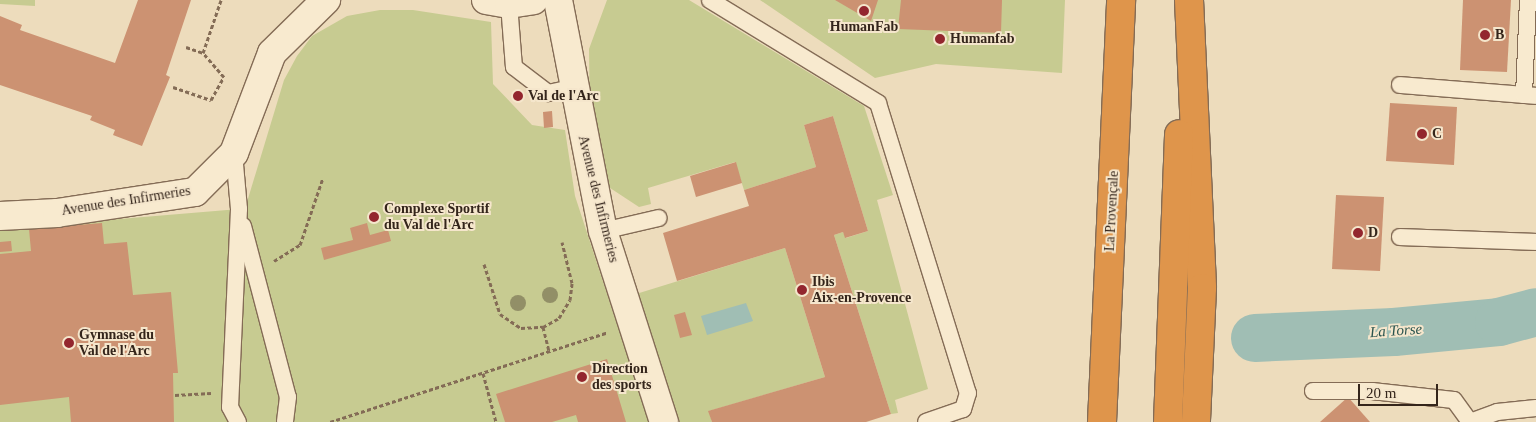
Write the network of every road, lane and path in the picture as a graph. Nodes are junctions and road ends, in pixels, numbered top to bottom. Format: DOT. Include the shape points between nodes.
graph roads {
  1 [pos="222,0"];
  2 [pos="326,0"];
  3 [pos="558,0"];
  4 [pos="710,0"];
  5 [pos="1121,0"];
  6 [pos="1184,0"];
  7 [pos="1189,0"];
  8 [pos="1528,0"];
  9 [pos="509,1"];
  10 [pos="186,47"];
  11 [pos="203,53"];
  12 [pos="1400,84"];
  13 [pos="173,87"];
  14 [pos="572,88"];
  15 [pos="1530,95"];
  16 [pos="234,153"];
  17 [pos="323,178"];
  18 [pos="239,210"];
  19 [pos="1,215"];
  20 [pos="659,218"];
  21 [pos="603,231"];
  22 [pos="1400,236"];
  23 [pos="562,242"];
  24 [pos="1536,242"];
  25 [pos="270,264"];
  26 [pos="484,264"];
  27 [pos="632,324"];
  28 [pos="543,327"];
  29 [pos="549,351"];
  30 [pos="483,373"];
  31 [pos="1313,391"];
  32 [pos="220,393"];
  33 [pos="175,395"];
  34 [pos="1536,408"];
  35 [pos="238,422"];
  36 [pos="285,422"];
  37 [pos="330,422"];
  38 [pos="496,422"];
  39 [pos="664,422"];
  40 [pos="926,422"];
  41 [pos="1102,422"];
  42 [pos="1168,422"];
  43 [pos="1196,422"];
  44 [pos="1470,422"];
  1 -- 11 [label="path"];
  2 -- 16 [label="street, Avenue des Infirmeries" via="272,53"];
  3 -- 14 [label="street, Avenue des Infirmeries"];
  4 -- 40 [label="lane" via="878,103 968,393 963,409"];
  5 -- 41 [label="highway, La Provençale"];
  6 -- 42 [label="highway"];
  7 -- 43 [label="highway" via="1202,288"];
  8 -- 15 [label="lane"];
  9 -- 14 [label="lane" via="509,49 514,66 548,93"];
  10 -- 11 [label="path"];
  11 -- 13 [label="path" via="224,78 211,100"];
  12 -- 15 [label="lane"];
  14 -- 21 [label="street, Avenue des Infirmeries"];
  16 -- 18 [label="lane"];
  16 -- 19 [label="street, Avenue des Infirmeries" via="195,192 57,213"];
  17 -- 25 [label="path" via="300,245"];
  18 -- 35 [label="lane" via="230,407"];
  18 -- 36 [label="lane" via="288,397"];
  20 -- 21 [label="lane"];
  21 -- 27 [label="street, Avenue des Infirmeries"];
  22 -- 24 [label="lane"];
  23 -- 28 [label="path" via="572,283 570,300 559,318"];
  26 -- 28 [label="path" via="500,314 521,328"];
  27 -- 29 [label="path"];
  27 -- 39 [label="street, Avenue des Infirmeries"];
  28 -- 29 [label="path"];
  29 -- 30 [label="path"];
  30 -- 37 [label="path"];
  30 -- 38 [label="path"];
  31 -- 44 [label="lane" via="1372,391 1454,400"];
  32 -- 33 [label="path"];
  34 -- 44 [label="lane" via="1497,412"];
}
